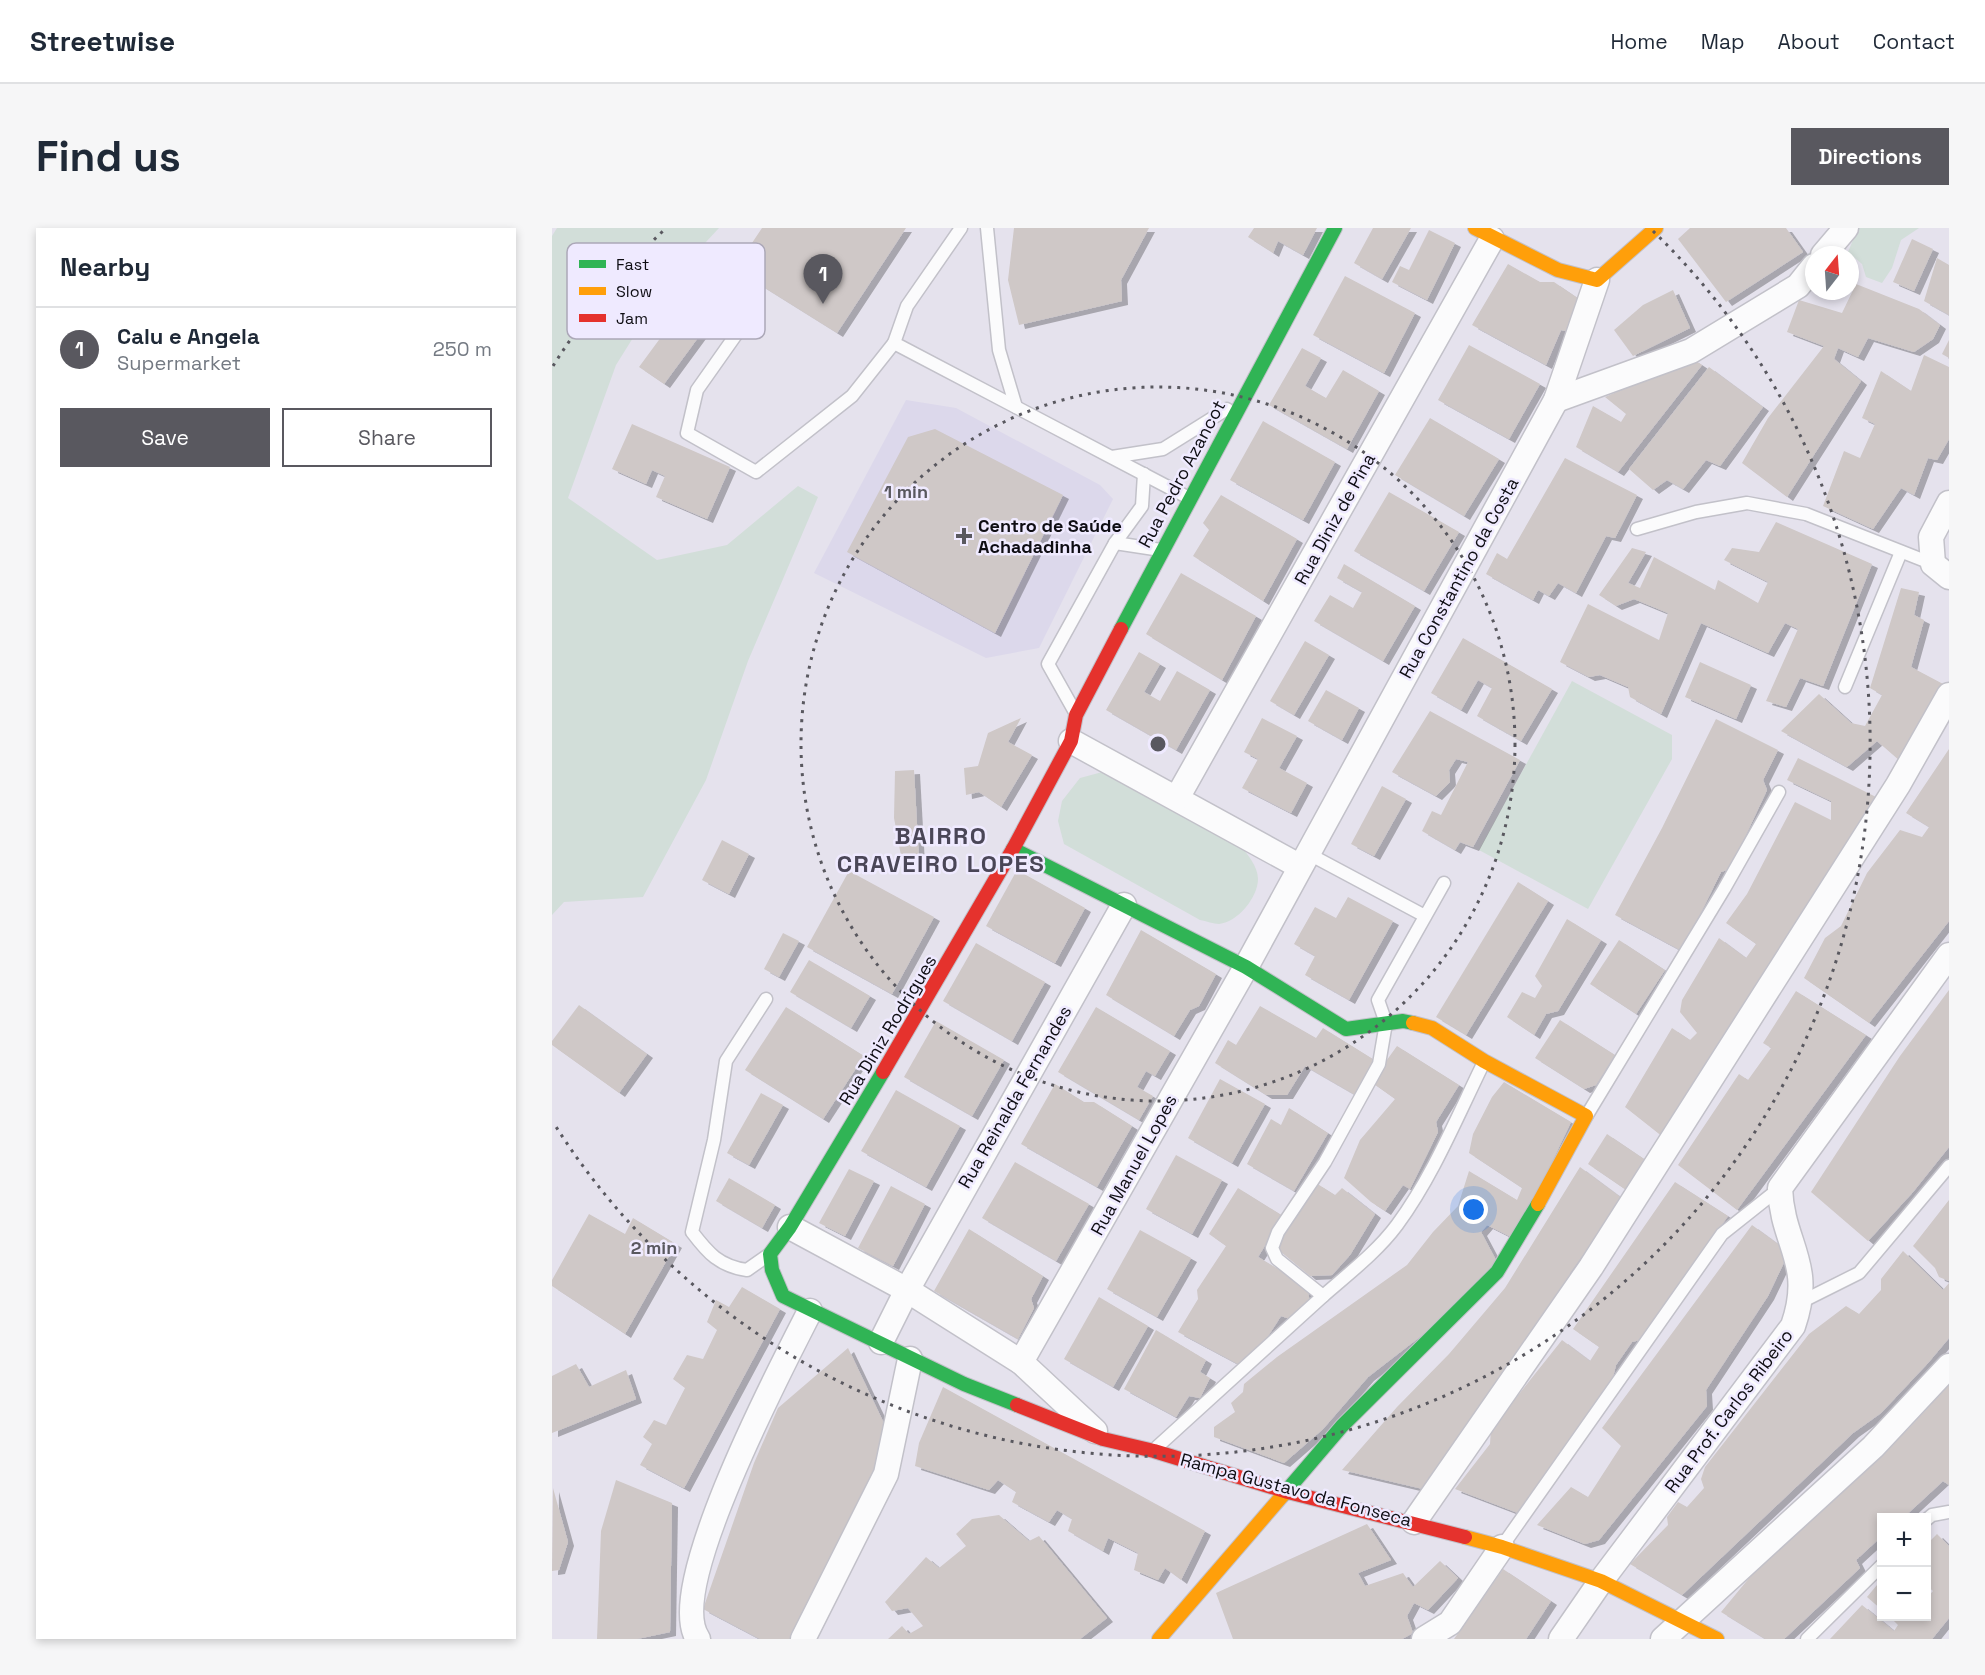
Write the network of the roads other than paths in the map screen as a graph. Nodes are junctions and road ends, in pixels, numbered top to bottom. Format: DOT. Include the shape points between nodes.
graph roads {
  1 [pos="961,228"];
  2 [pos="987,228"];
  3 [pos="1335,228"];
  4 [pos="1846,228"];
  5 [pos="1646,232"];
  6 [pos="1483,233"];
  7 [pos="1831,246"];
  8 [pos="1805,277"];
  9 [pos="1597,280"];
  10 [pos="733,339"];
  11 [pos="894,343"];
  12 [pos="1243,398"];
  13 [pos="1556,400"];
  14 [pos="1016,407"];
  15 [pos="1112,457"];
  16 [pos="1144,474"];
  17 [pos="1190,498"];
  18 [pos="1949,503"];
  19 [pos="1637,529"];
  20 [pos="1115,543"];
  21 [pos="1162,550"];
  22 [pos="1901,552"];
  23 [pos="1941,571"];
  24 [pos="1845,687"];
  25 [pos="1949,695"];
  26 [pos="1076,715"];
  27 [pos="1071,741"];
  28 [pos="1779,792"];
  29 [pos="1177,798"];
  30 [pos="1013,849"];
  31 [pos="1303,860"];
  32 [pos="1444,883"];
  33 [pos="1124,905"];
  34 [pos="1425,916"];
  35 [pos="1949,955"];
  36 [pos="1246,967"];
  37 [pos="766,999"];
  38 [pos="1386,1023"];
  39 [pos="1484,1061"];
  40 [pos="1586,1116"];
  41 [pos="1949,1166"];
  42 [pos="1780,1188"];
  43 [pos="790,1227"];
  44 [pos="770,1254"];
  45 [pos="907,1290"];
  46 [pos="1323,1296"];
  47 [pos="1801,1302"];
  48 [pos="810,1311"];
  49 [pos="881,1342"];
  50 [pos="910,1359"];
  51 [pos="1021,1362"];
  52 [pos="1949,1366"];
  53 [pos="1103,1439"];
  54 [pos="1154,1451"];
  55 [pos="1288,1492"];
  56 [pos="1949,1512"];
  57 [pos="1931,1516"];
  58 [pos="1413,1522"];
  59 [pos="1502,1547"];
  60 [pos="1879,1567"];
  61 [pos="1601,1581"];
  62 [pos="1682,1620"];
  63 [pos="698,1639"];
  64 [pos="803,1639"];
  65 [pos="1159,1639"];
  66 [pos="1424,1639"];
  67 [pos="1561,1639"];
  68 [pos="1663,1639"];
  69 [pos="1717,1639"];
  70 [pos="1807,1639"];
  1 -- 11 [label="lane" via="907,306"];
  2 -- 14 [label="lane" via="999,350"];
  3 -- 12 [label="street, Rua Pedro Azancot"];
  4 -- 7 [label="street"];
  5 -- 9 [label="street"];
  6 -- 9 [label="street" via="1558,270"];
  6 -- 29 [label="street, Rua Diniz de Pina"];
  8 -- 13 [label="street" via="1798,286 1691,351"];
  9 -- 13 [label="street, Rua Constantino da Costa"];
  10 -- 11 [label="lane" via="697,390 687,433 756,472 852,396"];
  11 -- 14 [label="lane"];
  12 -- 15 [label="lane" via="1163,449"];
  12 -- 17 [label="street, Rua Pedro Azancot"];
  13 -- 31 [label="street, Rua Constantino da Costa"];
  14 -- 15 [label="lane"];
  15 -- 16 [label="lane"];
  16 -- 17 [label="lane"];
  16 -- 20 [label="lane" via="1142,506"];
  17 -- 21 [label="street, Rua Pedro Azancot"];
  18 -- 23 [label="street" via="1931,537"];
  19 -- 22 [label="lane" via="1696,512 1747,504 1806,514"];
  20 -- 21 [label="lane"];
  20 -- 26 [label="lane" via="1048,664"];
  21 -- 26 [label="street, Rua Pedro Azancot"];
  22 -- 23 [label="lane"];
  22 -- 24 [label="lane"];
  25 -- 58 [label="street" via="1892,795 1591,1266"];
  26 -- 27 [label="street, Rua Pedro Azancot"];
  27 -- 29 [label="street"];
  27 -- 30 [label="street, Rua Diniz Rodrigues"];
  28 -- 40 [label="lane"];
  29 -- 31 [label="street"];
  30 -- 33 [label="street"];
  30 -- 43 [label="street, Rua Diniz Rodrigues"];
  31 -- 34 [label="lane"];
  31 -- 36 [label="street, Rua Constantino da Costa"];
  32 -- 34 [label="lane"];
  33 -- 36 [label="street"];
  33 -- 45 [label="street, Rua Reinalda Fernandes"];
  34 -- 38 [label="lane" via="1378,1000"];
  35 -- 42 [label="street"];
  36 -- 38 [label="street" via="1346,1029"];
  36 -- 51 [label="street, Rua Manuel Lopes"];
  37 -- 44 [label="lane" via="726,1061 714,1140 692,1232 711,1257 729,1268 747,1270"];
  38 -- 39 [label="street" via="1403,1020 1432,1028"];
  38 -- 46 [label="lane" via="1379,1064 1272,1248 1277,1259"];
  39 -- 40 [label="street"];
  39 -- 46 [label="lane" via="1418,1194 1373,1252"];
  40 -- 55 [label="street" via="1497,1272 1342,1426"];
  41 -- 47 [label="lane" via="1858,1273"];
  42 -- 47 [label="street, Rua Prof. Carlos Ribeiro" via="1781,1210 1802,1282"];
  42 -- 59 [label="lane" via="1722,1234"];
  43 -- 44 [label="street, Rua Diniz Rodrigues"];
  43 -- 45 [label="street, Rampa Gustavo da Fonseca"];
  44 -- 48 [label="street" via="783,1296"];
  45 -- 49 [label="street, Rua Reinalda Fernandes"];
  45 -- 51 [label="street, Rampa Gustavo da Fonseca"];
  46 -- 54 [label="lane"];
  47 -- 61 [label="street, Rua Prof. Carlos Ribeiro" via="1793,1326"];
  48 -- 49 [label="street"];
  48 -- 63 [label="street" via="744,1441 695,1578 690,1610"];
  49 -- 50 [label="street"];
  50 -- 53 [label="street"];
  50 -- 64 [label="street" via="886,1473"];
  51 -- 53 [label="street, Rampa Gustavo da Fonseca"];
  52 -- 62 [label="street" via="1873,1447"];
  53 -- 54 [label="street, Rampa Gustavo da Fonseca"];
  54 -- 55 [label="street, Rampa Gustavo da Fonseca"];
  55 -- 58 [label="street, Rampa Gustavo da Fonseca"];
  55 -- 65 [label="street"];
  56 -- 57 [label="lane"];
  58 -- 59 [label="street, Rampa Gustavo da Fonseca"];
  59 -- 61 [label="street, Rampa Gustavo da Fonseca"];
  59 -- 66 [label="street" via="1450,1623"];
  60 -- 70 [label="lane"];
  61 -- 62 [label="street, Rampa Gustavo da Fonseca"];
  61 -- 67 [label="street, Rua Prof. Carlos Ribeiro"];
  62 -- 68 [label="street"];
  62 -- 69 [label="street, Rampa Gustavo da Fonseca"];
}
